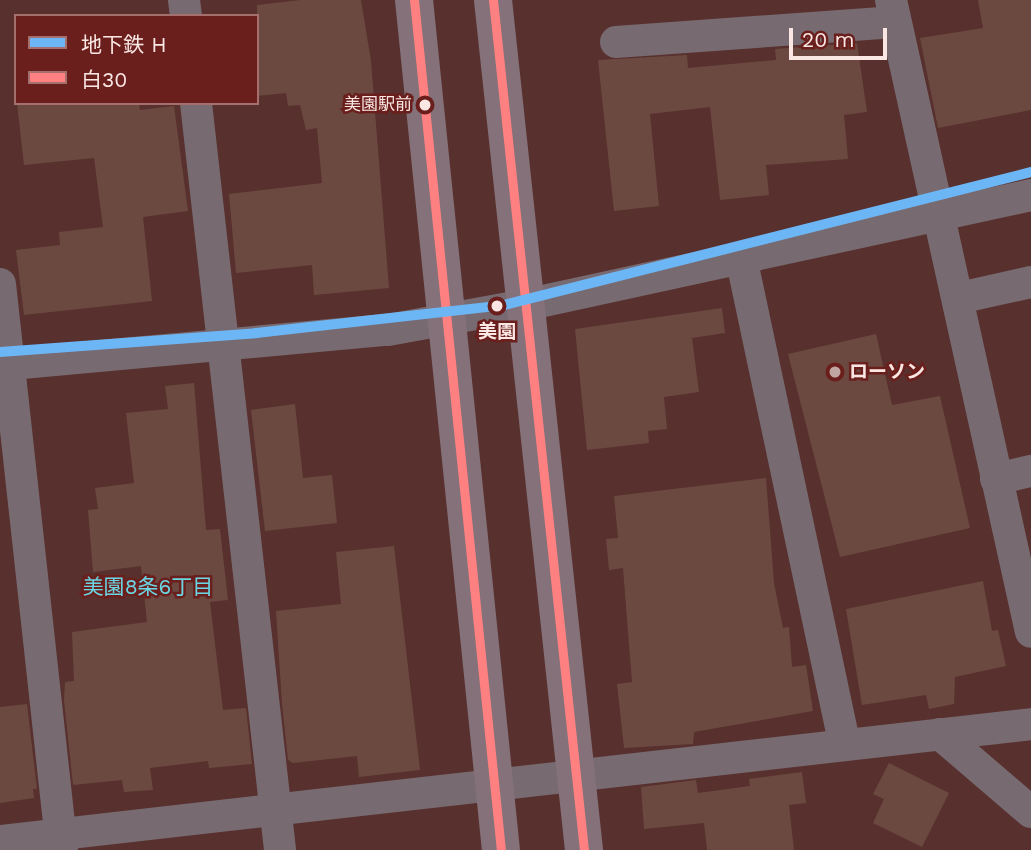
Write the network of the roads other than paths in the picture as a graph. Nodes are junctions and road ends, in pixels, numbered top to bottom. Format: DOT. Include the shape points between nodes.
graph roads {
  1 [pos="414,0"];
  2 [pos="493,0"];
  3 [pos="893,11"];
  4 [pos="616,42"];
  5 [pos="196,105"];
  6 [pos="1031,195"];
  7 [pos="935,214"];
  8 [pos="741,257"];
  9 [pos="1031,282"];
  10 [pos="0,284"];
  11 [pos="959,298"];
  12 [pos="525,305"];
  13 [pos="448,320"];
  14 [pos="225,344"];
  15 [pos="5,365"];
  16 [pos="1031,471"];
  17 [pos="996,479"];
  18 [pos="1031,632"];
  19 [pos="1031,724"];
  20 [pos="940,734"];
  21 [pos="845,745"];
  22 [pos="576,779"];
  23 [pos="494,783"];
  24 [pos="275,810"];
  25 [pos="1031,812"];
  26 [pos="0,841"];
  27 [pos="61,842"];
  28 [pos="280,850"];
  29 [pos="501,850"];
  30 [pos="584,850"];
  1 -- 13 [label="main road"];
  2 -- 12 [label="main road"];
  3 -- 4 [label="street"];
  3 -- 7 [label="street"];
  5 -- 14 [label="street"];
  6 -- 7 [label="street"];
  7 -- 8 [label="street"];
  7 -- 11 [label="street"];
  8 -- 12 [label="street"];
  8 -- 21 [label="street"];
  9 -- 11 [label="street"];
  10 -- 15 [label="street"];
  11 -- 17 [label="street"];
  12 -- 13 [label="street"];
  12 -- 22 [label="main road"];
  13 -- 14 [label="street" via="388,330"];
  13 -- 23 [label="main road"];
  14 -- 15 [label="street"];
  14 -- 24 [label="street"];
  15 -- 27 [label="street"];
  16 -- 17 [label="street"];
  17 -- 18 [label="street"];
  19 -- 20 [label="street"];
  20 -- 21 [label="street"];
  20 -- 25 [label="street"];
  21 -- 22 [label="street"];
  22 -- 23 [label="street"];
  22 -- 30 [label="main road"];
  23 -- 24 [label="street"];
  23 -- 29 [label="main road"];
  24 -- 27 [label="street"];
  24 -- 28 [label="street"];
  26 -- 27 [label="street"];
}
